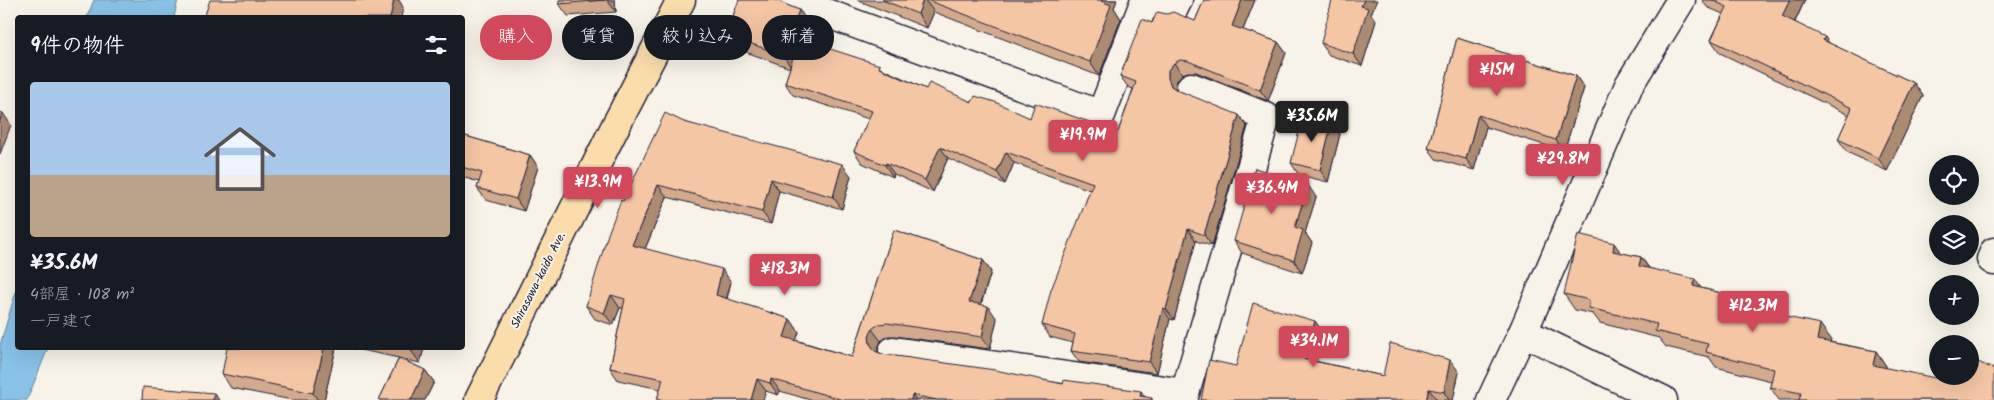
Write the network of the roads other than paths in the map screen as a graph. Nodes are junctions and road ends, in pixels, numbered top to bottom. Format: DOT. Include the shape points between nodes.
graph roads {
  1 [pos="681,0"];
  2 [pos="791,0"];
  3 [pos="1178,0"];
  4 [pos="1681,0"];
  5 [pos="1191,87"];
  6 [pos="1994,252"];
  7 [pos="1994,261"];
  8 [pos="1523,332"];
  9 [pos="893,351"];
  10 [pos="1184,397"];
  11 [pos="479,400"];
  12 [pos="1491,400"];
  13 [pos="1663,400"];
  1 -- 11 [label="main road, Shirasawa-kaido Ave."];
  2 -- 3 [label="street" via="1101,115 1145,0 1173,10"];
  4 -- 8 [label="street" via="1629,85"];
  5 -- 10 [label="street" via="1266,117"];
  6 -- 7 [label="street" via="1991,259"];
  8 -- 12 [label="street"];
  8 -- 13 [label="street"];
  9 -- 10 [label="street"];
}
